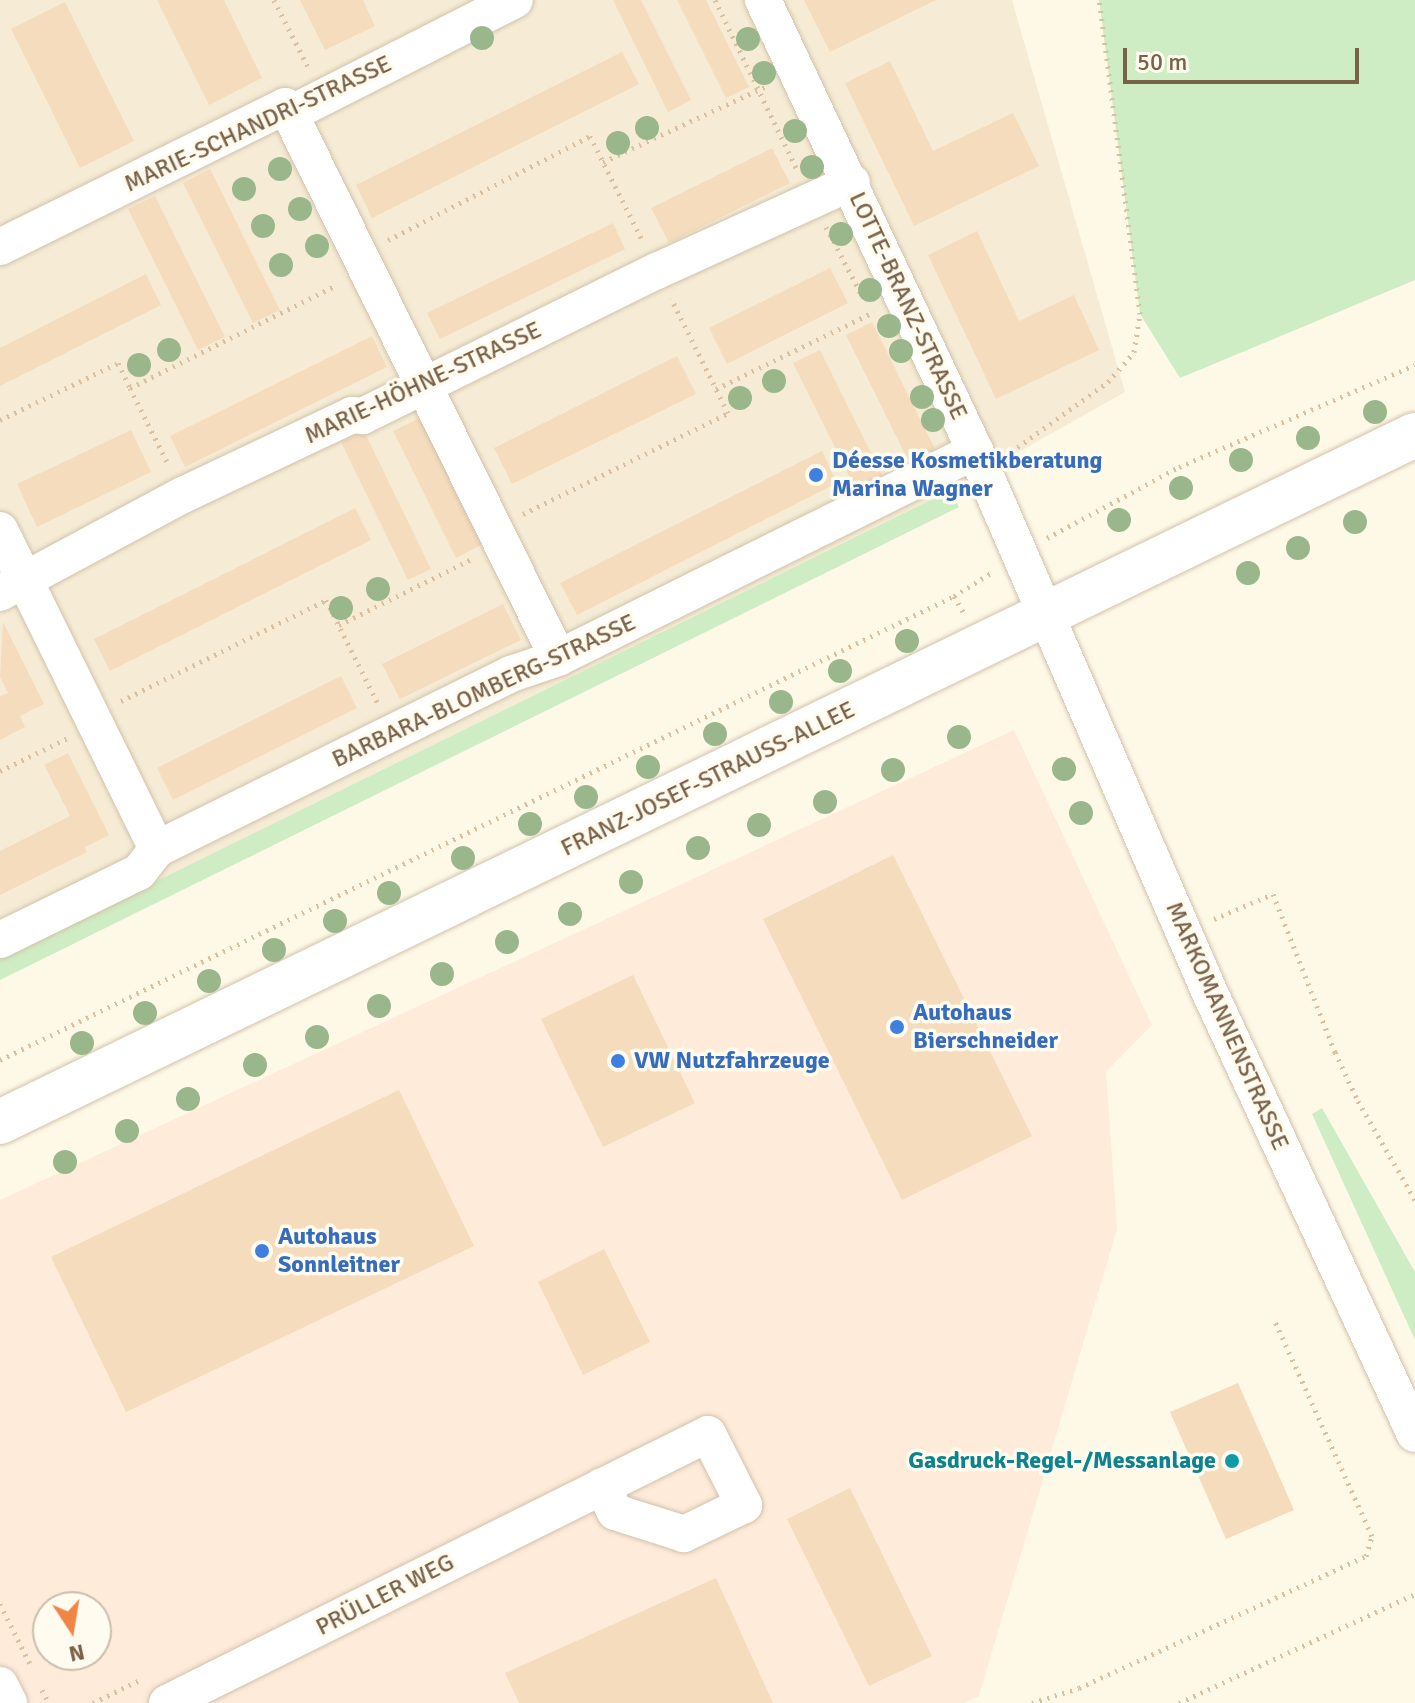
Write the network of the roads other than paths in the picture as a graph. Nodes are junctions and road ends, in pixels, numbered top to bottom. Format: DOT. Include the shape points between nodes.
graph roads {
  1 [pos="515,0"];
  2 [pos="763,0"];
  3 [pos="290,114"];
  4 [pos="852,182"];
  5 [pos="0,247"];
  6 [pos="423,386"];
  7 [pos="1415,435"];
  8 [pos="980,461"];
  9 [pos="0,530"];
  10 [pos="13,587"];
  11 [pos="1045,615"];
  12 [pos="558,658"];
  13 [pos="157,849"];
  14 [pos="0,940"];
  15 [pos="0,1122"];
  16 [pos="1415,1434"];
  17 [pos="602,1486"];
  18 [pos="0,1685"];
  19 [pos="9,1703"];
  20 [pos="167,1703"];
  1 -- 3 [label="street, MARIE-SCHANDRI-STRASSE"];
  2 -- 4 [label="street, LOTTE-BRANZ-STRASSE"];
  3 -- 5 [label="street, MARIE-SCHANDRI-STRASSE" via="285,106"];
  3 -- 6 [label="street"];
  4 -- 6 [label="street, MARIE-HÖHNE-STRASSE"];
  4 -- 8 [label="street, LOTTE-BRANZ-STRASSE"];
  6 -- 10 [label="street, MARIE-HÖHNE-STRASSE" via="183,495"];
  6 -- 12 [label="street"];
  7 -- 11 [label="street, FRANZ-JOSEF-STRAUSS-ALLEE"];
  8 -- 11 [label="street, LOTTE-BRANZ-STRASSE"];
  8 -- 12 [label="street, BARBARA-BLOMBERG-STRASSE"];
  9 -- 10 [label="street"];
  10 -- 13 [label="street" via="93,720"];
  11 -- 15 [label="street, FRANZ-JOSEF-STRAUSS-ALLEE"];
  11 -- 16 [label="street, MARKOMANNENSTRASSE"];
  12 -- 13 [label="street, BARBARA-BLOMBERG-STRASSE" via="511,674"];
  13 -- 14 [label="street, BARBARA-BLOMBERG-STRASSE" via="139,872"];
  17 -- 20 [label="street, PRÜLLER WEG"];
  18 -- 19 [label="street"];
}
